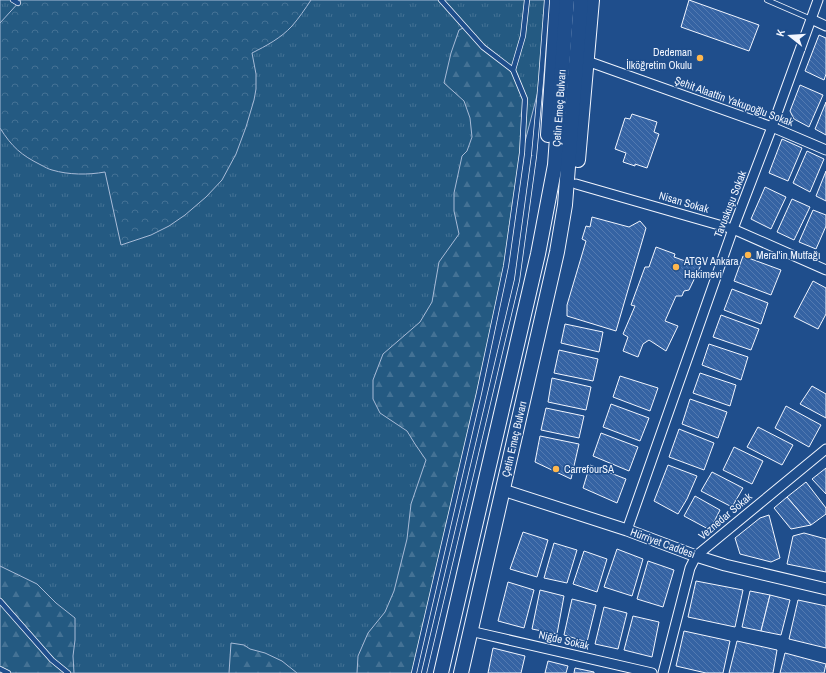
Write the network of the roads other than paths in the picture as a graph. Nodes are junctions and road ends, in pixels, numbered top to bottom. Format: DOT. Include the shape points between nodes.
graph roads {
  1 [pos="441,0"];
  2 [pos="526,0"];
  3 [pos="547,0"];
  4 [pos="557,0"];
  5 [pos="567,0"];
  6 [pos="581,0"];
  7 [pos="592,0"];
  8 [pos="766,0"];
  9 [pos="818,0"];
  10 [pos="811,19"];
  11 [pos="826,26"];
  12 [pos="587,61"];
  13 [pos="513,70"];
  14 [pos="772,127"];
  15 [pos="826,150"];
  16 [pos="576,184"];
  17 [pos="565,205"];
  18 [pos="546,215"];
  19 [pos="733,229"];
  20 [pos="826,270"];
  21 [pos="826,449"];
  22 [pos="503,490"];
  23 [pos="627,530"];
  24 [pos="696,556"];
  25 [pos="826,589"];
  26 [pos="0,601"];
  27 [pos="2,608"];
  28 [pos="470,631"];
  29 [pos="0,669"];
  30 [pos="8,673"];
  31 [pos="68,673"];
  32 [pos="414,673"];
  33 [pos="424,673"];
  34 [pos="441,673"];
  35 [pos="461,673"];
  36 [pos="652,673"];
  37 [pos="663,673"];
  1 -- 13 [label="lane" via="483,47"];
  2 -- 13 [label="lane" via="523,36"];
  3 -- 33 [label="lane" via="534,156 517,280"];
  4 -- 18 [label="main road, Çetin Emeç Bulvarı" via="547,150"];
  5 -- 18 [label="main road, Çetin Emeç Bulvarı" via="555,165"];
  6 -- 17 [label="main road, Çetin Emeç Bulvarı"];
  7 -- 12 [label="main road, Çetin Emeç Bulvarı"];
  8 -- 10 [label="lane"];
  9 -- 10 [label="street, Tavuskuşu Sokak"];
  10 -- 11 [label="street"];
  10 -- 14 [label="street, Tavuskuşu Sokak"];
  12 -- 14 [label="street, Şehit Alaattin Yakupoğlu Sokak"];
  12 -- 16 [label="main road, Çetin Emeç Bulvarı"];
  13 -- 32 [label="lane" via="525,99 522,153 506,266 476,408"];
  14 -- 15 [label="street, Şehit Alaattin Yakupoğlu Sokak"];
  14 -- 19 [label="street, Tavuskuşu Sokak"];
  16 -- 17 [label="main road, Çetin Emeç Bulvarı"];
  16 -- 19 [label="street, Nisan Sokak"];
  17 -- 22 [label="main road, Çetin Emeç Bulvarı" via="557,252"];
  18 -- 34 [label="main road, Çetin Emeç Bulvarı"];
  19 -- 20 [label="street, Nisan Sokak"];
  19 -- 23 [label="street, Tavuskuşu Sokak"];
  21 -- 24 [label="street, Veznedar Sokak"];
  22 -- 23 [label="street, Hürriyet Caddesi"];
  22 -- 28 [label="main road, Çetin Emeç Bulvarı"];
  23 -- 24 [label="street, Hürriyet Caddesi"];
  24 -- 25 [label="street, Hürriyet Caddesi" via="725,566"];
  24 -- 37 [label="street, Veznedar Sokak" via="690,568"];
  26 -- 27 [label="lane"];
  27 -- 31 [label="lane"];
  28 -- 35 [label="main road, Çetin Emeç Bulvarı"];
  28 -- 36 [label="street, Niğde Sokak"];
  29 -- 30 [label="lane"];
}
